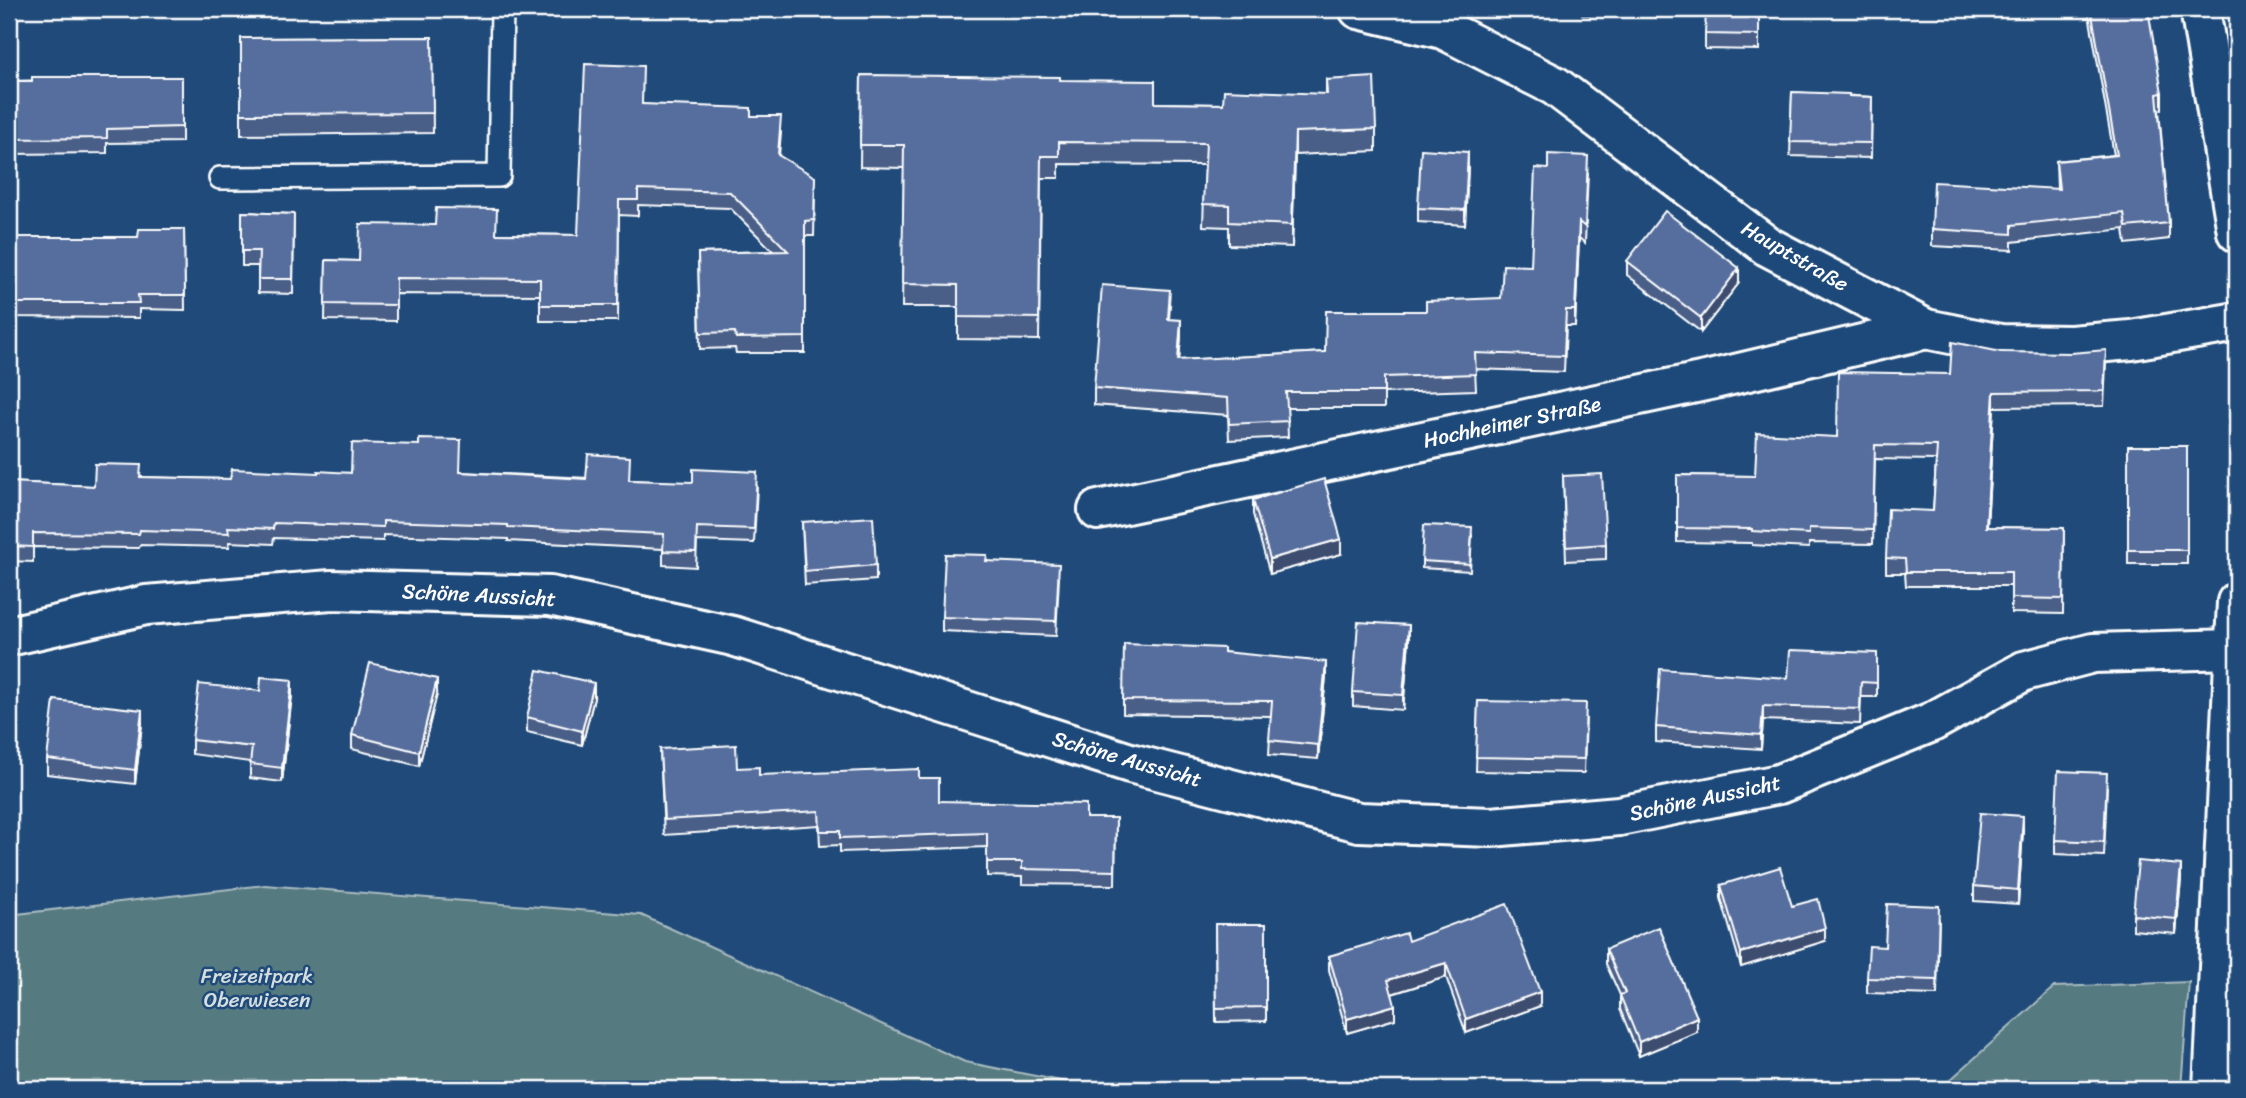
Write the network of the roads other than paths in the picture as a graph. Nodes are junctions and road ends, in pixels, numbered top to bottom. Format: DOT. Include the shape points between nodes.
graph roads {
  1 [pos="502,9"];
  2 [pos="1359,9"];
  3 [pos="2200,9"];
  4 [pos="220,178"];
  5 [pos="2237,232"];
  6 [pos="2237,322"];
  7 [pos="1926,329"];
  8 [pos="1098,510"];
  9 [pos="2237,602"];
  10 [pos="9,636"];
  11 [pos="2234,649"];
  12 [pos="2213,1089"];
  1 -- 4 [label="lane" via="499,176"];
  2 -- 7 [label="street, Hauptstraße" via="1443,29 1555,86 1767,246"];
  3 -- 5 [label="street"];
  6 -- 7 [label="street, Hauptstraße" via="2071,345 2001,344"];
  7 -- 8 [label="street, Hochheimer Straße" via="1710,380"];
  9 -- 11 [label="street"];
  10 -- 11 [label="street, Schöne Aussicht" via="146,605 331,590 550,596 733,636 1130,763 1359,822 1491,827 1619,816 1779,784 1932,722 2024,671 2093,653"];
  11 -- 12 [label="street"];
}
